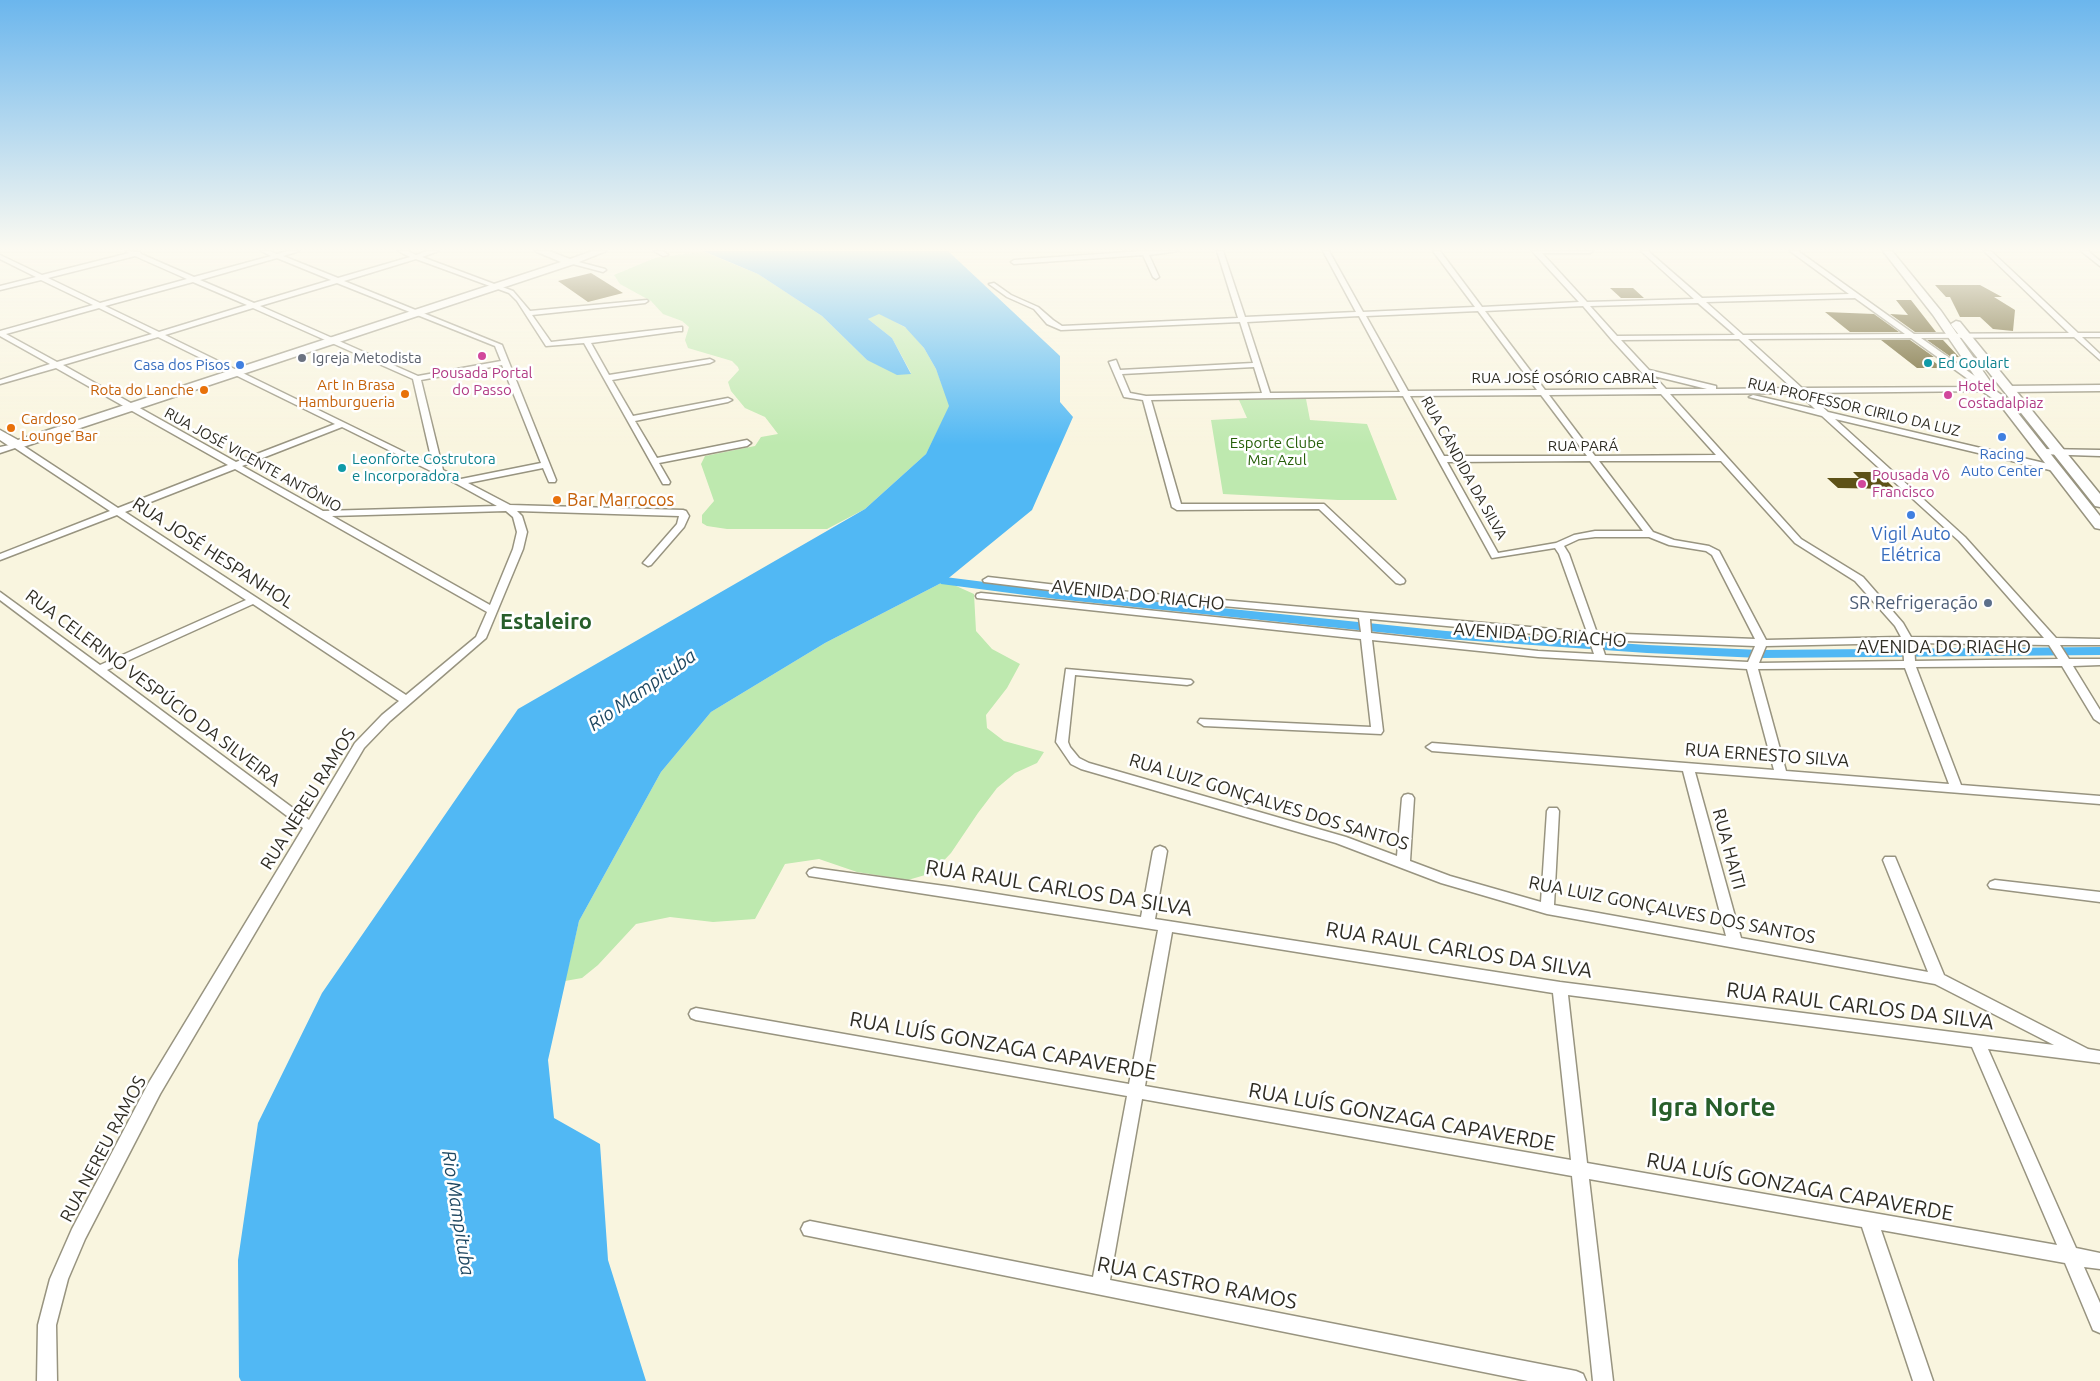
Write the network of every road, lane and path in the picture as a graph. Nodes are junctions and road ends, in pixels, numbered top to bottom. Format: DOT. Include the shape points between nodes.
graph roads {
  1 [pos="65,315"];
  2 [pos="120,315"];
  3 [pos="221,315"];
  4 [pos="275,315"];
  5 [pos="407,315"];
  6 [pos="426,315"];
  7 [pos="530,315"];
  8 [pos="1043,315"];
  9 [pos="1241,315"];
  10 [pos="1333,315"];
  11 [pos="1363,315"];
  12 [pos="1483,315"];
  13 [pos="1594,315"];
  14 [pos="1717,315"];
  15 [pos="1883,315"];
  16 [pos="1937,315"];
  17 [pos="1949,315"];
  18 [pos="2055,315"];
  19 [pos="1242,320"];
  20 [pos="679,329"];
  21 [pos="0,333"];
  22 [pos="159,334"];
  23 [pos="1952,335"];
  24 [pos="1965,335"];
  25 [pos="2075,335"];
  26 [pos="2100,335"];
  27 [pos="1912,336"];
  28 [pos="1741,337"];
  29 [pos="1615,338"];
  30 [pos="332,340"];
  31 [pos="586,341"];
  32 [pos="2100,358"];
  33 [pos="710,361"];
  34 [pos="506,362"];
  35 [pos="1112,362"];
  36 [pos="56,365"];
  37 [pos="1256,365"];
  38 [pos="236,372"];
  39 [pos="1117,372"];
  40 [pos="1646,372"];
  41 [pos="417,378"];
  42 [pos="608,378"];
  43 [pos="0,382"];
  44 [pos="1987,388"];
  45 [pos="2100,388"];
  46 [pos="2009,389"];
  47 [pos="1798,391"];
  48 [pos="1543,392"];
  49 [pos="1664,392"];
  50 [pos="1733,392"];
  51 [pos="1407,394"];
  52 [pos="1267,395"];
  53 [pos="1146,398"];
  54 [pos="728,400"];
  55 [pos="130,407"];
  56 [pos="1821,412"];
  57 [pos="631,419"];
  58 [pos="343,424"];
  59 [pos="0,434"];
  60 [pos="747,443"];
  61 [pos="16,444"];
  62 [pos="0,450"];
  63 [pos="2042,452"];
  64 [pos="2060,453"];
  65 [pos="2100,453"];
  66 [pos="1723,458"];
  67 [pos="1442,459"];
  68 [pos="1591,460"];
  69 [pos="655,461"];
  70 [pos="546,465"];
  71 [pos="236,466"];
  72 [pos="2054,468"];
  73 [pos="439,471"];
  74 [pos="552,480"];
  75 [pos="460,482"];
  76 [pos="666,482"];
  77 [pos="2100,503"];
  78 [pos="508,508"];
  79 [pos="118,511"];
  80 [pos="320,514"];
  81 [pos="2100,525"];
  82 [pos="1650,534"];
  83 [pos="1558,545"];
  84 [pos="0,557"];
  85 [pos="648,564"];
  86 [pos="988,580"];
  87 [pos="1400,581"];
  88 [pos="1074,590"];
  89 [pos="0,594"];
  90 [pos="981,596"];
  91 [pos="254,600"];
  92 [pos="1068,605"];
  93 [pos="493,611"];
  94 [pos="1364,616"];
  95 [pos="1592,636"];
  96 [pos="1366,637"];
  97 [pos="2053,642"];
  98 [pos="2100,642"];
  99 [pos="1762,643"];
  100 [pos="1910,653"];
  101 [pos="1601,658"];
  102 [pos="2100,662"];
  103 [pos="2065,663"];
  104 [pos="1752,666"];
  105 [pos="98,670"];
  106 [pos="1187,682"];
  107 [pos="407,701"];
  108 [pos="2100,719"];
  109 [pos="1204,722"];
  110 [pos="1432,747"];
  111 [pos="1688,767"];
  112 [pos="1781,774"];
  113 [pos="1956,787"];
  114 [pos="1408,798"];
  115 [pos="2100,800"];
  116 [pos="1553,810"];
  117 [pos="310,827"];
  118 [pos="1160,851"];
  119 [pos="1890,860"];
  120 [pos="1403,862"];
  121 [pos="814,872"];
  122 [pos="1995,885"];
  123 [pos="2100,897"];
  124 [pos="1547,909"];
  125 [pos="1147,923"];
  126 [pos="1166,926"];
  127 [pos="1734,940"];
  128 [pos="1938,978"];
  129 [pos="1560,988"];
  130 [pos="696,1014"];
  131 [pos="1978,1043"];
  132 [pos="2094,1056"];
  133 [pos="1136,1091"];
  134 [pos="1580,1170"];
  135 [pos="1869,1221"];
  136 [pos="810,1229"];
  137 [pos="2070,1256"];
  138 [pos="2100,1261"];
  139 [pos="1100,1287"];
  140 [pos="2100,1324"];
  141 [pos="47,1381"];
  142 [pos="1576,1381"];
  143 [pos="1603,1381"];
  144 [pos="1923,1381"];
  1 -- 21 [label="street"];
  2 -- 22 [label="street, RUA NEREU RAMOS"];
  3 -- 22 [label="street"];
  4 -- 30 [label="street"];
  5 -- 30 [label="main road"];
  6 -- 34 [label="street" via="494,343"];
  7 -- 31 [label="street" via="549,344"];
  8 -- 19 [label="street" via="1061,328"];
  9 -- 19 [label="street"];
  10 -- 19 [label="street"];
  11 -- 51 [label="street, RUA CÂNDIDA DA SILVA"];
  12 -- 48 [label="street"];
  13 -- 29 [label="street"];
  14 -- 28 [label="street"];
  15 -- 27 [label="street"];
  16 -- 23 [label="main road"];
  17 -- 24 [label="main road"];
  18 -- 25 [label="street"];
  19 -- 37 [label="street"];
  20 -- 31 [label="street"];
  21 -- 36 [label="street, RUA JOSÉ VICENTE ANTÔNIO"];
  22 -- 36 [label="street"];
  22 -- 38 [label="street, RUA NEREU RAMOS"];
  23 -- 24 [label="street"];
  23 -- 27 [label="street"];
  23 -- 44 [label="main road"];
  24 -- 25 [label="street"];
  24 -- 46 [label="main road"];
  25 -- 26 [label="street"];
  25 -- 32 [label="street"];
  27 -- 28 [label="street"];
  27 -- 44 [label="street"];
  28 -- 29 [label="street"];
  28 -- 47 [label="street"];
  29 -- 40 [label="street"];
  30 -- 38 [label="main road"];
  30 -- 41 [label="street"];
  31 -- 42 [label="street"];
  33 -- 42 [label="street"];
  34 -- 41 [label="street"];
  34 -- 70 [label="street"];
  35 -- 39 [label="street"];
  36 -- 43 [label="street"];
  36 -- 55 [label="street, RUA JOSÉ VICENTE ANTÔNIO"];
  37 -- 39 [label="street"];
  37 -- 52 [label="street"];
  38 -- 55 [label="main road"];
  38 -- 58 [label="street, RUA NEREU RAMOS"];
  39 -- 53 [label="street" via="1127,394"];
  40 -- 49 [label="street"];
  40 -- 50 [label="street, RUA PROFESSOR CIRILO DA LUZ"];
  41 -- 73 [label="street"];
  42 -- 57 [label="street"];
  44 -- 46 [label="main road" via="2006,394"];
  44 -- 47 [label="street, RUA JOSÉ OSÓRIO CABRAL"];
  44 -- 63 [label="main road" via="2002,400"];
  45 -- 46 [label="street"];
  46 -- 64 [label="main road"];
  47 -- 50 [label="street, RUA JOSÉ OSÓRIO CABRAL"];
  47 -- 56 [label="street"];
  48 -- 49 [label="street, RUA JOSÉ OSÓRIO CABRAL"];
  48 -- 51 [label="street, RUA JOSÉ OSÓRIO CABRAL"];
  48 -- 68 [label="street"];
  49 -- 50 [label="street, RUA JOSÉ OSÓRIO CABRAL"];
  49 -- 66 [label="street"];
  50 -- 56 [label="street, RUA PROFESSOR CIRILO DA LUZ"];
  51 -- 52 [label="street, RUA JOSÉ OSÓRIO CABRAL"];
  51 -- 67 [label="street, RUA CÂNDIDA DA SILVA"];
  52 -- 53 [label="street, RUA JOSÉ OSÓRIO CABRAL"];
  53 -- 87 [label="street" via="1177,507 1321,506"];
  54 -- 57 [label="street"];
  55 -- 61 [label="main road"];
  55 -- 71 [label="street, RUA JOSÉ VICENTE ANTÔNIO"];
  56 -- 72 [label="street, RUA PROFESSOR CIRILO DA LUZ"];
  56 -- 97 [label="street" via="1962,539"];
  57 -- 69 [label="street"];
  58 -- 71 [label="street"];
  58 -- 73 [label="street, RUA NEREU RAMOS"];
  59 -- 61 [label="main road, RUA JOSÉ HESPANHOL"];
  60 -- 69 [label="street"];
  61 -- 62 [label="street"];
  61 -- 79 [label="street, RUA JOSÉ HESPANHOL"];
  63 -- 64 [label="street"];
  63 -- 72 [label="main road"];
  64 -- 65 [label="street"];
  64 -- 77 [label="main road"];
  66 -- 68 [label="street, RUA PARÁ"];
  66 -- 100 [label="street" via="1798,541 1859,578 1899,625"];
  67 -- 68 [label="street, RUA PARÁ"];
  67 -- 83 [label="street, RUA CÂNDIDA DA SILVA" via="1496,556"];
  68 -- 82 [label="street"];
  69 -- 76 [label="street"];
  70 -- 74 [label="street"];
  70 -- 75 [label="street"];
  71 -- 79 [label="street"];
  71 -- 80 [label="street, RUA JOSÉ VICENTE ANTÔNIO"];
  72 -- 81 [label="main road"];
  73 -- 75 [label="street, RUA NEREU RAMOS"];
  75 -- 78 [label="street, RUA NEREU RAMOS"];
  78 -- 80 [label="street"];
  78 -- 85 [label="street" via="683,512 681,524"];
  78 -- 93 [label="street, RUA NEREU RAMOS" via="517,516 522,532"];
  79 -- 84 [label="street"];
  79 -- 91 [label="street, RUA JOSÉ HESPANHOL"];
  80 -- 93 [label="street, RUA JOSÉ VICENTE ANTÔNIO"];
  82 -- 83 [label="street" via="1585,535"];
  82 -- 99 [label="street" via="1709,549 1719,558"];
  83 -- 95 [label="street"];
  86 -- 88 [label="street, AVENIDA DO RIACHO"];
  88 -- 92 [label="street"];
  88 -- 94 [label="street, AVENIDA DO RIACHO"];
  89 -- 105 [label="street, RUA CELERINO VESPÚCIO DA SILVEIRA"];
  90 -- 92 [label="street, AVENIDA DO RIACHO"];
  91 -- 105 [label="street"];
  91 -- 107 [label="street, RUA JOSÉ HESPANHOL"];
  92 -- 96 [label="street, AVENIDA DO RIACHO"];
  93 -- 107 [label="street, RUA NEREU RAMOS" via="485,631 474,646"];
  94 -- 95 [label="street, AVENIDA DO RIACHO"];
  94 -- 96 [label="street"];
  95 -- 99 [label="street, AVENIDA DO RIACHO"];
  95 -- 101 [label="street"];
  96 -- 101 [label="street, AVENIDA DO RIACHO"];
  96 -- 109 [label="street" via="1377,731"];
  97 -- 98 [label="street, AVENIDA DO RIACHO"];
  97 -- 100 [label="street, AVENIDA DO RIACHO"];
  97 -- 103 [label="street"];
  99 -- 100 [label="street, AVENIDA DO RIACHO"];
  99 -- 104 [label="street"];
  100 -- 103 [label="street, AVENIDA DO RIACHO"];
  100 -- 104 [label="street, AVENIDA DO RIACHO"];
  100 -- 113 [label="street"];
  101 -- 104 [label="street, AVENIDA DO RIACHO"];
  102 -- 103 [label="street, AVENIDA DO RIACHO"];
  103 -- 108 [label="street"];
  104 -- 112 [label="street"];
  105 -- 117 [label="street, RUA CELERINO VESPÚCIO DA SILVEIRA"];
  106 -- 120 [label="street, RUA LUIZ GONÇALVES DOS SANTOS" via="1070,671 1062,742 1075,760 1086,766 1341,840"];
  107 -- 117 [label="street, RUA NEREU RAMOS" via="359,746"];
  110 -- 111 [label="street, RUA ERNESTO SILVA"];
  111 -- 112 [label="street, RUA ERNESTO SILVA"];
  111 -- 127 [label="street, RUA HAITI"];
  112 -- 113 [label="street, RUA ERNESTO SILVA"];
  113 -- 115 [label="street, RUA ERNESTO SILVA"];
  114 -- 120 [label="street"];
  116 -- 124 [label="street"];
  117 -- 141 [label="street, RUA NEREU RAMOS" via="178,1046 78,1235 59,1279 47,1325"];
  118 -- 125 [label="street"];
  119 -- 128 [label="street"];
  120 -- 124 [label="street, RUA LUIZ GONÇALVES DOS SANTOS" via="1446,880"];
  121 -- 125 [label="street, RUA RAUL CARLOS DA SILVA"];
  122 -- 123 [label="street"];
  124 -- 127 [label="street, RUA LUIZ GONÇALVES DOS SANTOS"];
  125 -- 126 [label="street, RUA RAUL CARLOS DA SILVA"];
  126 -- 129 [label="street, RUA RAUL CARLOS DA SILVA"];
  126 -- 133 [label="street"];
  127 -- 128 [label="street, RUA LUIZ GONÇALVES DOS SANTOS"];
  128 -- 132 [label="street, RUA LUIZ GONÇALVES DOS SANTOS"];
  129 -- 131 [label="street, RUA RAUL CARLOS DA SILVA"];
  129 -- 134 [label="street"];
  130 -- 133 [label="street, RUA LUÍS GONZAGA CAPAVERDE"];
  131 -- 132 [label="street, RUA RAUL CARLOS DA SILVA"];
  131 -- 137 [label="street"];
  133 -- 134 [label="street, RUA LUÍS GONZAGA CAPAVERDE"];
  133 -- 139 [label="street"];
  134 -- 135 [label="street, RUA LUÍS GONZAGA CAPAVERDE"];
  134 -- 143 [label="street"];
  135 -- 137 [label="street, RUA LUÍS GONZAGA CAPAVERDE"];
  135 -- 144 [label="street"];
  136 -- 139 [label="street, RUA CASTRO RAMOS"];
  137 -- 138 [label="street, RUA LUÍS GONZAGA CAPAVERDE"];
  137 -- 140 [label="street"];
  139 -- 142 [label="street, RUA CASTRO RAMOS"];
}
